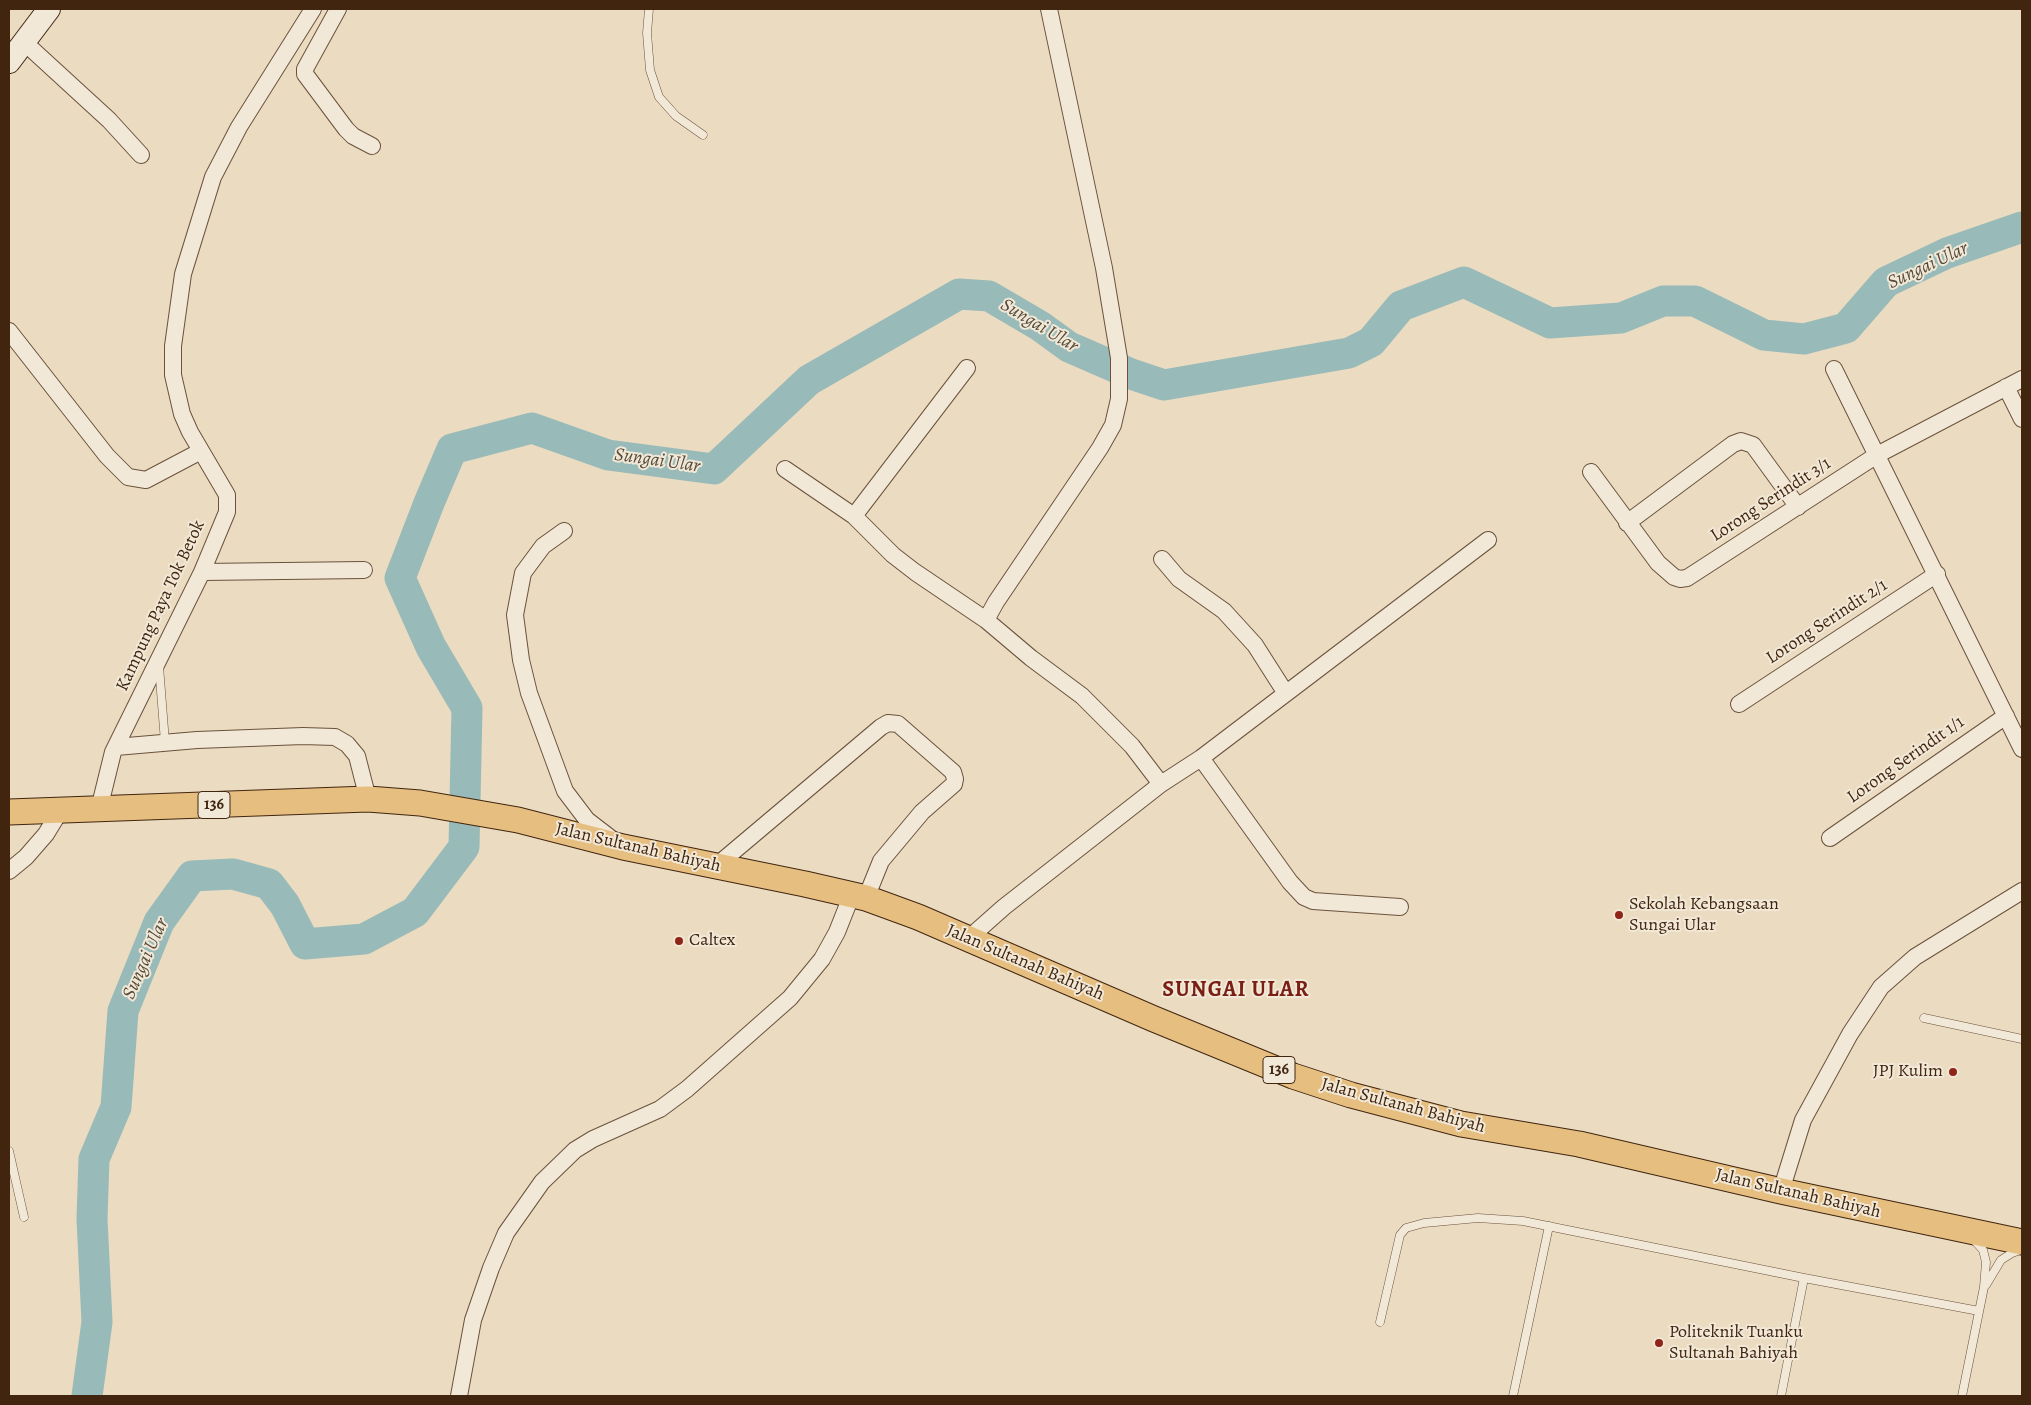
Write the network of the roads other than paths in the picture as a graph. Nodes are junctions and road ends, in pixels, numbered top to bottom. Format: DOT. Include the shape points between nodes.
graph roads {
  1 [pos="49,9"];
  2 [pos="313,9"];
  3 [pos="338,9"];
  4 [pos="649,9"];
  5 [pos="1049,9"];
  6 [pos="25,43"];
  7 [pos="9,62"];
  8 [pos="703,134"];
  9 [pos="372,146"];
  10 [pos="141,154"];
  11 [pos="9,331"];
  12 [pos="967,368"];
  13 [pos="1834,369"];
  14 [pos="2022,379"];
  15 [pos="2006,387"];
  16 [pos="2022,418"];
  17 [pos="201,451"];
  18 [pos="1877,455"];
  19 [pos="785,469"];
  20 [pos="1591,472"];
  21 [pos="1798,507"];
  22 [pos="854,516"];
  23 [pos="1627,523"];
  24 [pos="564,531"];
  25 [pos="1488,540"];
  26 [pos="1162,559"];
  27 [pos="364,570"];
  28 [pos="202,572"];
  29 [pos="1937,574"];
  30 [pos="986,620"];
  31 [pos="159,661"];
  32 [pos="1285,692"];
  33 [pos="1739,704"];
  34 [pos="2006,716"];
  35 [pos="165,742"];
  36 [pos="116,746"];
  37 [pos="2022,749"];
  38 [pos="1201,758"];
  39 [pos="1161,784"];
  40 [pos="368,799"];
  41 [pos="99,809"];
  42 [pos="60,811"];
  43 [pos="9,812"];
  44 [pos="1830,838"];
  45 [pos="623,847"];
  46 [pos="715,867"];
  47 [pos="9,871"];
  48 [pos="2022,892"];
  49 [pos="859,896"];
  50 [pos="1400,907"];
  51 [pos="969,938"];
  52 [pos="1924,1018"];
  53 [pos="2022,1039"];
  54 [pos="9,1151"];
  55 [pos="1781,1191"];
  56 [pos="24,1218"];
  57 [pos="1550,1226"];
  58 [pos="1956,1228"];
  59 [pos="2022,1242"];
  60 [pos="2022,1250"];
  61 [pos="1804,1278"];
  62 [pos="1984,1287"];
  63 [pos="1979,1311"];
  64 [pos="1380,1322"];
  65 [pos="459,1396"];
  66 [pos="1513,1396"];
  67 [pos="1781,1396"];
  68 [pos="1962,1396"];
  1 -- 6 [label="main road"];
  2 -- 17 [label="street, Kampung Paya Tok Betok" via="239,127 213,177 183,274 173,346 173,375 182,414"];
  3 -- 9 [label="street" via="305,74 346,129"];
  4 -- 8 [label="lane" via="650,70 660,97 676,116"];
  5 -- 30 [label="street" via="1104,268 1119,358 1119,399 1113,425 1100,448"];
  6 -- 7 [label="main road"];
  6 -- 10 [label="street"];
  11 -- 17 [label="street" via="128,477 146,480"];
  12 -- 22 [label="street"];
  13 -- 18 [label="street"];
  14 -- 15 [label="street, Lorong Serindit 3/1"];
  15 -- 16 [label="street"];
  15 -- 18 [label="street, Lorong Serindit 3/1"];
  17 -- 28 [label="street, Kampung Paya Tok Betok" via="227,496 227,512"];
  18 -- 21 [label="street, Lorong Serindit 3/1"];
  18 -- 29 [label="street"];
  19 -- 22 [label="street"];
  20 -- 23 [label="street"];
  21 -- 23 [label="street, Lorong Serindit 3/1" via="1687,578 1680,579 1658,563"];
  21 -- 23 [label="street" via="1752,445 1741,441"];
  22 -- 30 [label="street" via="893,555"];
  24 -- 45 [label="street" via="543,546 523,573 515,615 521,660 529,693 565,791 586,820"];
  25 -- 32 [label="street"];
  26 -- 32 [label="street" via="1179,579 1224,611 1255,645"];
  27 -- 28 [label="street"];
  28 -- 31 [label="street, Kampung Paya Tok Betok"];
  29 -- 33 [label="street, Lorong Serindit 2/1"];
  29 -- 34 [label="street"];
  30 -- 39 [label="street" via="1082,696 1132,746"];
  31 -- 35 [label="lane"];
  31 -- 36 [label="street, Kampung Paya Tok Betok"];
  32 -- 38 [label="street"];
  34 -- 37 [label="street"];
  34 -- 44 [label="street, Lorong Serindit 1/1"];
  35 -- 36 [label="street"];
  35 -- 40 [label="street" via="335,737 347,744 357,756"];
  36 -- 41 [label="street, Kampung Paya Tok Betok"];
  38 -- 39 [label="street"];
  38 -- 50 [label="street" via="1304,897 1313,901"];
  39 -- 51 [label="street"];
  40 -- 41 [label="main road, Jalan Sultanah Bahiyah / 136"];
  40 -- 45 [label="main road, Jalan Sultanah Bahiyah / 136" via="420,803 518,820"];
  41 -- 42 [label="main road, Jalan Sultanah Bahiyah / 136"];
  42 -- 43 [label="main road, Jalan Sultanah Bahiyah / 136"];
  42 -- 47 [label="street" via="46,834"];
  45 -- 46 [label="main road, Jalan Sultanah Bahiyah / 136"];
  46 -- 49 [label="main road, Jalan Sultanah Bahiyah / 136"];
  46 -- 49 [label="street" via="881,727 888,723 898,724 954,772 954,784 922,812 881,861"];
  48 -- 55 [label="street" via="1915,957 1881,987 1850,1034 1803,1120"];
  49 -- 51 [label="main road, Jalan Sultanah Bahiyah / 136"];
  49 -- 65 [label="street" via="822,959 790,998 687,1089 660,1109 575,1150 542,1182 506,1233 491,1268 473,1320"];
  51 -- 55 [label="main road, Jalan Sultanah Bahiyah / 136" via="1154,1019 1293,1076 1351,1095 1461,1124 1579,1144"];
  52 -- 53 [label="lane"];
  54 -- 56 [label="lane"];
  55 -- 58 [label="main road, Jalan Sultanah Bahiyah / 136"];
  57 -- 61 [label="lane"];
  57 -- 64 [label="lane" via="1478,1218 1406,1228 1400,1235"];
  57 -- 66 [label="lane"];
  58 -- 59 [label="main road, Jalan Sultanah Bahiyah / 136"];
  58 -- 62 [label="lane" via="1983,1250 1986,1262"];
  60 -- 62 [label="lane" via="2001,1260"];
  61 -- 63 [label="lane"];
  61 -- 67 [label="lane"];
  62 -- 63 [label="lane"];
  63 -- 68 [label="lane"];
}
